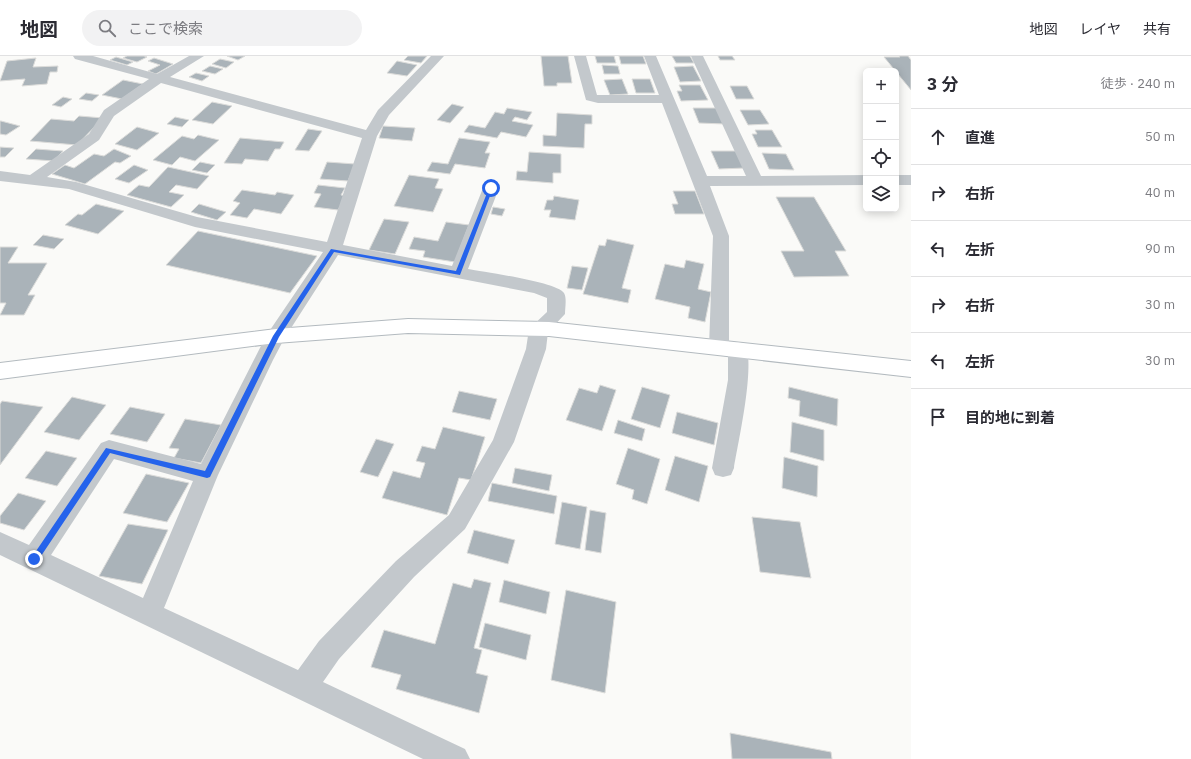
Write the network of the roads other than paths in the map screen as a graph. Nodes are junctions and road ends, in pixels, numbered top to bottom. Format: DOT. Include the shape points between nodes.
graph roads {
  1 [pos="79,56"];
  2 [pos="97,56"];
  3 [pos="103,56"];
  4 [pos="198,56"];
  5 [pos="438,56"];
  6 [pos="580,56"];
  7 [pos="650,56"];
  8 [pos="697,56"];
  9 [pos="159,78"];
  10 [pos="668,99"];
  11 [pos="370,136"];
  12 [pos="0,176"];
  13 [pos="35,179"];
  14 [pos="863,180"];
  15 [pos="899,180"];
  16 [pos="911,180"];
  17 [pos="701,181"];
  18 [pos="756,181"];
  19 [pos="491,188"];
  20 [pos="333,250"];
  21 [pos="458,274"];
  22 [pos="540,330"];
  23 [pos="276,336"];
  24 [pos="729,348"];
  25 [pos="911,369"];
  26 [pos="0,371"];
  27 [pos="724,468"];
  28 [pos="207,475"];
  29 [pos="0,543"];
  30 [pos="34,559"];
  31 [pos="149,614"];
  32 [pos="303,687"];
  33 [pos="454,759"];
  1 -- 9 [label="street"];
  2 -- 3 [label="street"];
  4 -- 9 [label="street"];
  5 -- 11 [label="street" via="383,113"];
  6 -- 10 [label="street" via="591,97"];
  7 -- 10 [label="street"];
  8 -- 18 [label="street"];
  9 -- 11 [label="street"];
  9 -- 13 [label="street" via="109,113 94,137"];
  10 -- 17 [label="street"];
  11 -- 20 [label="street"];
  12 -- 13 [label="street"];
  13 -- 20 [label="street" via="71,185 194,222"];
  14 -- 18 [label="street"];
  15 -- 16 [label="street"];
  17 -- 18 [label="street"];
  17 -- 24 [label="street" via="721,236"];
  19 -- 21 [label="street"];
  20 -- 21 [label="street"];
  20 -- 23 [label="street"];
  21 -- 22 [label="street" via="538,288 556,295 556,314"];
  22 -- 23 [label="street" via="408,326"];
  22 -- 24 [label="street"];
  22 -- 32 [label="street" via="536,350 503,442 457,522 406,569 329,650"];
  23 -- 26 [label="street"];
  23 -- 28 [label="street"];
  24 -- 25 [label="street"];
  24 -- 27 [label="street" via="738,380"];
  28 -- 30 [label="street" via="108,450"];
  28 -- 31 [label="street"];
  29 -- 30 [label="street"];
  30 -- 31 [label="street"];
  31 -- 32 [label="street"];
  32 -- 33 [label="street"];
}
